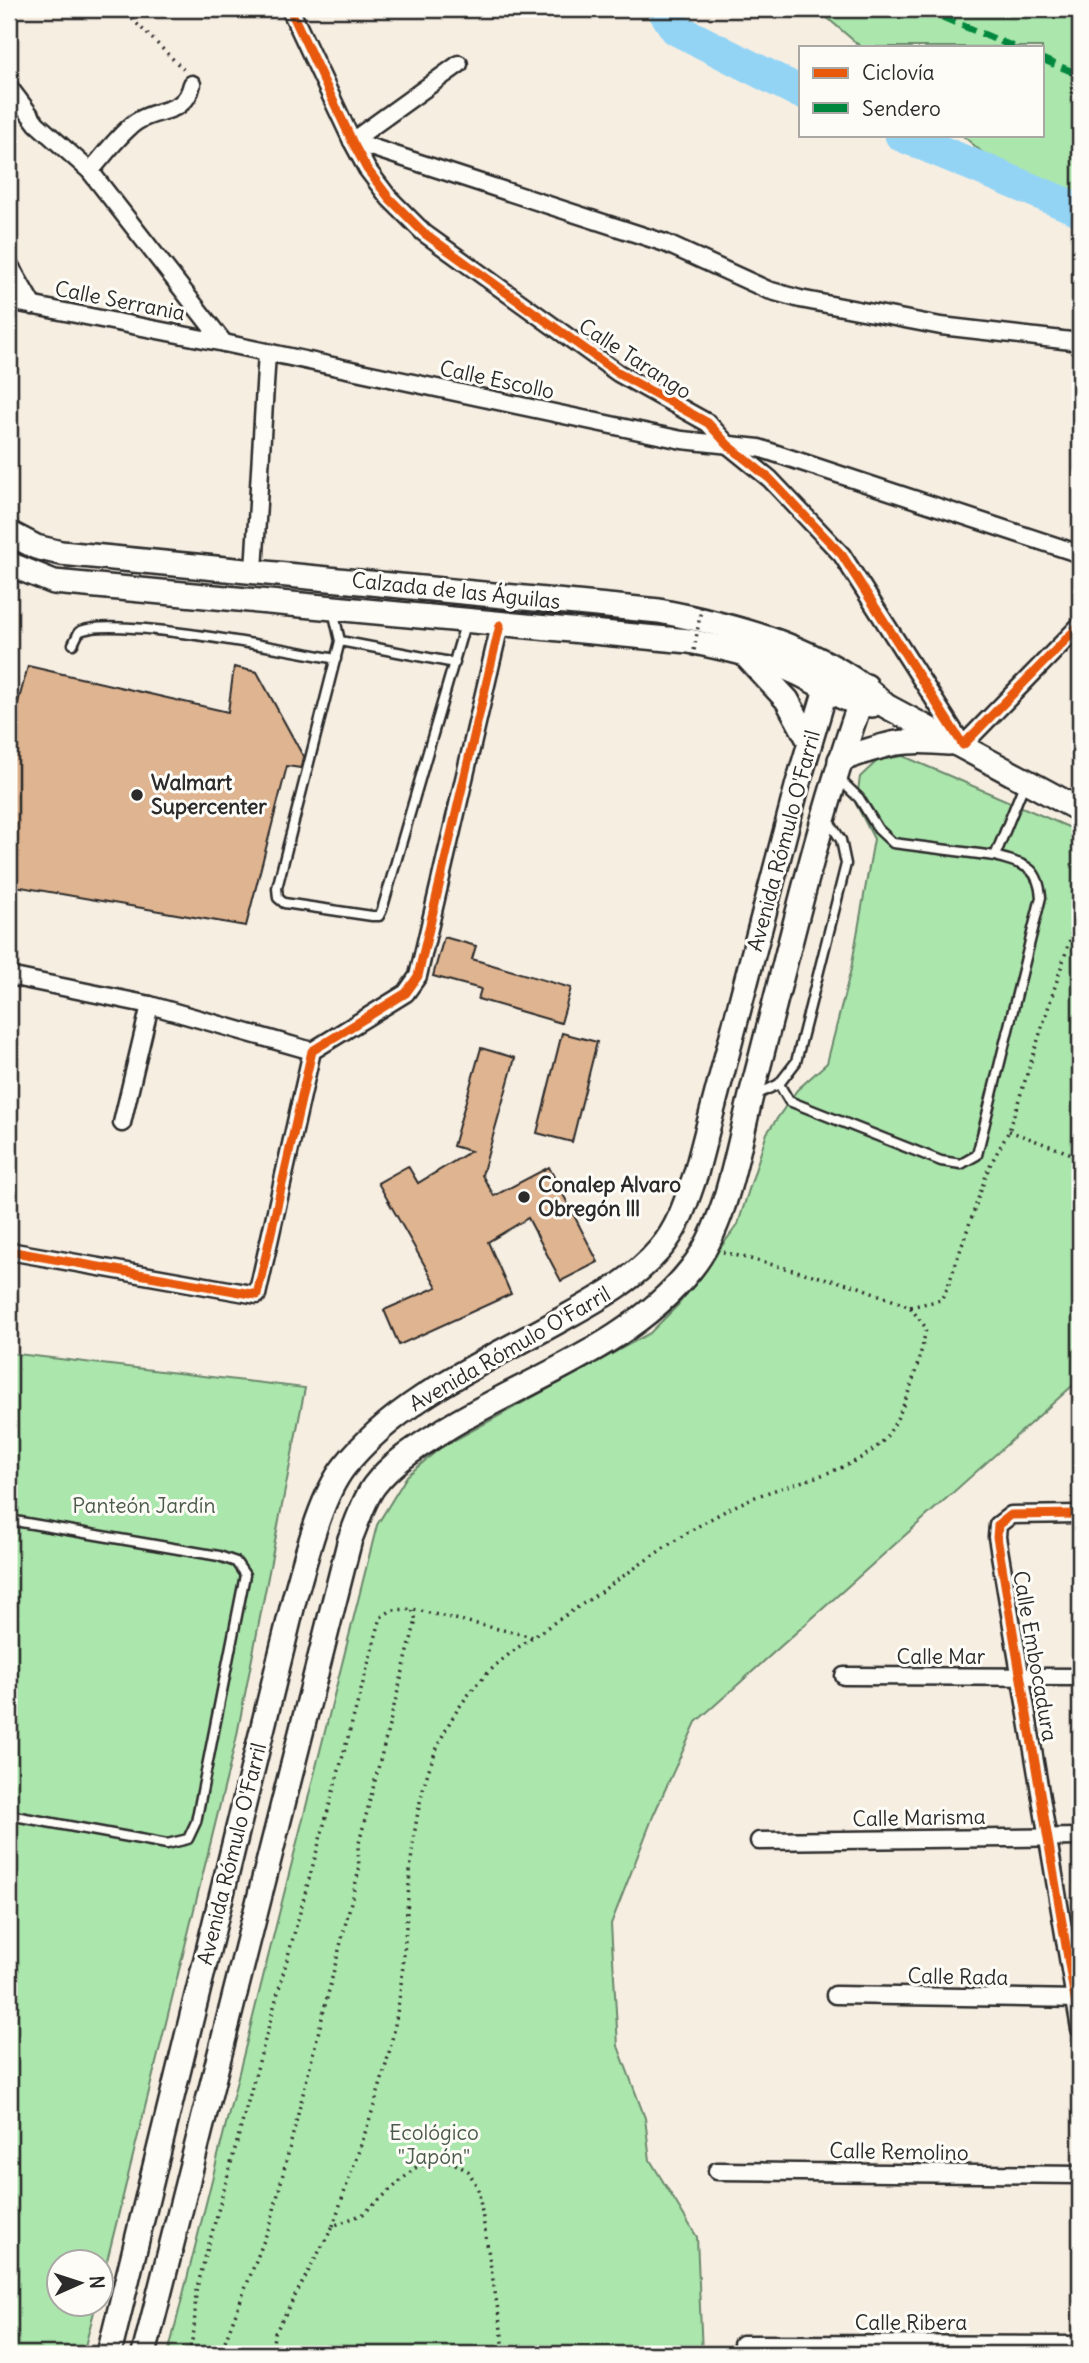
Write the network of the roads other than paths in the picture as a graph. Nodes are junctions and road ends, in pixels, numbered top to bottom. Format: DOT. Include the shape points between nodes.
graph roads {
  1 [pos="290,9"];
  2 [pos="459,64"];
  3 [pos="191,84"];
  4 [pos="9,87"];
  5 [pos="352,141"];
  6 [pos="90,171"];
  7 [pos="9,264"];
  8 [pos="9,301"];
  9 [pos="33,306"];
  10 [pos="1080,342"];
  11 [pos="224,343"];
  12 [pos="267,352"];
  13 [pos="728,445"];
  14 [pos="9,533"];
  15 [pos="1080,554"];
  16 [pos="9,564"];
  17 [pos="254,571"];
  18 [pos="333,608"];
  19 [pos="466,621"];
  20 [pos="500,625"];
  21 [pos="1080,625"];
  22 [pos="340,640"];
  23 [pos="73,644"];
  24 [pos="743,653"];
  25 [pos="336,659"];
  26 [pos="454,663"];
  27 [pos="829,679"];
  28 [pos="862,695"];
  29 [pos="810,742"];
  30 [pos="963,744"];
  31 [pos="836,776"];
  32 [pos="1026,780"];
  33 [pos="798,783"];
  34 [pos="1080,810"];
  35 [pos="824,815"];
  36 [pos="995,856"];
  37 [pos="9,976"];
  38 [pos="150,1004"];
  39 [pos="312,1051"];
  40 [pos="779,1084"];
  41 [pos="750,1098"];
  42 [pos="122,1124"];
  43 [pos="9,1251"];
  44 [pos="1080,1514"];
  45 [pos="9,1520"];
  46 [pos="844,1676"];
  47 [pos="1021,1677"];
  48 [pos="1080,1677"];
  49 [pos="9,1815"];
  50 [pos="1050,1836"];
  51 [pos="1080,1837"];
  52 [pos="759,1841"];
  53 [pos="835,1995"];
  54 [pos="1078,1999"];
  55 [pos="1080,2029"];
  56 [pos="718,2171"];
  57 [pos="1080,2175"];
  58 [pos="742,2344"];
  59 [pos="1080,2345"];
  60 [pos="109,2354"];
  61 [pos="144,2354"];
  1 -- 5 [label="street, Calle Tarango"];
  2 -- 5 [label="street"];
  3 -- 6 [label="street" via="182,105 135,122"];
  4 -- 6 [label="street" via="37,124"];
  5 -- 10 [label="street" via="665,243 768,290 941,326"];
  5 -- 13 [label="street, Calle Tarango" via="389,198 424,233 618,373 708,423"];
  6 -- 11 [label="street"];
  7 -- 9 [label="street"];
  8 -- 9 [label="street, Calle Serrania"];
  9 -- 11 [label="street, Calle Serrania"];
  11 -- 12 [label="street, Calle Escollo"];
  12 -- 13 [label="street, Calle Escollo" via="682,440"];
  12 -- 17 [label="street"];
  13 -- 15 [label="street, Calle Escollo" via="759,448 802,461"];
  13 -- 30 [label="street, Calle Tarango" via="806,514 842,555"];
  14 -- 17 [label="main road, Calzada de las Águilas" via="61,553"];
  16 -- 18 [label="main road, Calzada de las Águilas" via="54,582"];
  17 -- 27 [label="main road, Calzada de las Águilas" via="660,611 746,630 799,651"];
  18 -- 19 [label="main road, Calzada de las Águilas"];
  18 -- 22 [label="lane"];
  19 -- 20 [label="main road, Calzada de las Águilas"];
  19 -- 26 [label="lane"];
  20 -- 24 [label="main road, Calzada de las Águilas" via="689,641"];
  20 -- 39 [label="street" via="418,976 406,993"];
  21 -- 30 [label="street"];
  22 -- 25 [label="lane"];
  22 -- 26 [label="lane"];
  23 -- 25 [label="lane" via="79,632 99,625 213,637"];
  24 -- 27 [label="main road, Calzada de las Águilas"];
  24 -- 29 [label="main road" via="787,700"];
  25 -- 26 [label="lane" via="278,898 284,903 372,916 379,916 382,910"];
  27 -- 28 [label="main road, Calzada de las Águilas"];
  27 -- 29 [label="main road, Avenida Rómulo O'Farril"];
  28 -- 30 [label="main road, Calzada de las Águilas"];
  28 -- 31 [label="main road, Avenida Rómulo O'Farril"];
  29 -- 33 [label="main road, Avenida Rómulo O'Farril"];
  30 -- 31 [label="main road" via="911,739 886,744"];
  30 -- 32 [label="main road, Calzada de las Águilas"];
  31 -- 33 [label="main road"];
  31 -- 35 [label="main road, Avenida Rómulo O'Farril"];
  31 -- 36 [label="lane" via="893,843"];
  32 -- 34 [label="main road, Calzada de las Águilas"];
  32 -- 36 [label="lane"];
  33 -- 60 [label="main road, Avenida Rómulo O'Farril" via="696,1173 679,1221 662,1247 606,1295 440,1387 383,1426 342,1469 315,1528"];
  35 -- 40 [label="lane" via="841,840 846,864 796,1062"];
  35 -- 41 [label="main road, Avenida Rómulo O'Farril"];
  36 -- 40 [label="lane" via="1030,868 1040,880 1041,897 977,1155 961,1164 941,1161 789,1101"];
  37 -- 38 [label="street"];
  38 -- 39 [label="street"];
  38 -- 42 [label="street"];
  39 -- 43 [label="street" via="257,1295"];
  40 -- 41 [label="lane"];
  41 -- 61 [label="main road, Avenida Rómulo O'Farril" via="705,1248 663,1301 624,1332 447,1428 404,1456 373,1487 350,1539"];
  44 -- 47 [label="street, Calle Embocadura" via="1010,1515 998,1525"];
  45 -- 49 [label="lane" via="219,1556 236,1562 245,1575 196,1822 188,1839 167,1844"];
  46 -- 47 [label="street, Calle Mar"];
  47 -- 48 [label="street, Calle Mar"];
  47 -- 50 [label="street, Calle Embocadura"];
  50 -- 51 [label="street, Calle Marisma"];
  50 -- 52 [label="street, Calle Marisma"];
  50 -- 54 [label="street, Calle Embocadura"];
  53 -- 54 [label="street, Calle Rada"];
  54 -- 55 [label="street, Calle Embocadura"];
  56 -- 57 [label="street, Calle Remolino"];
  58 -- 59 [label="street, Calle Ribera"];
}
